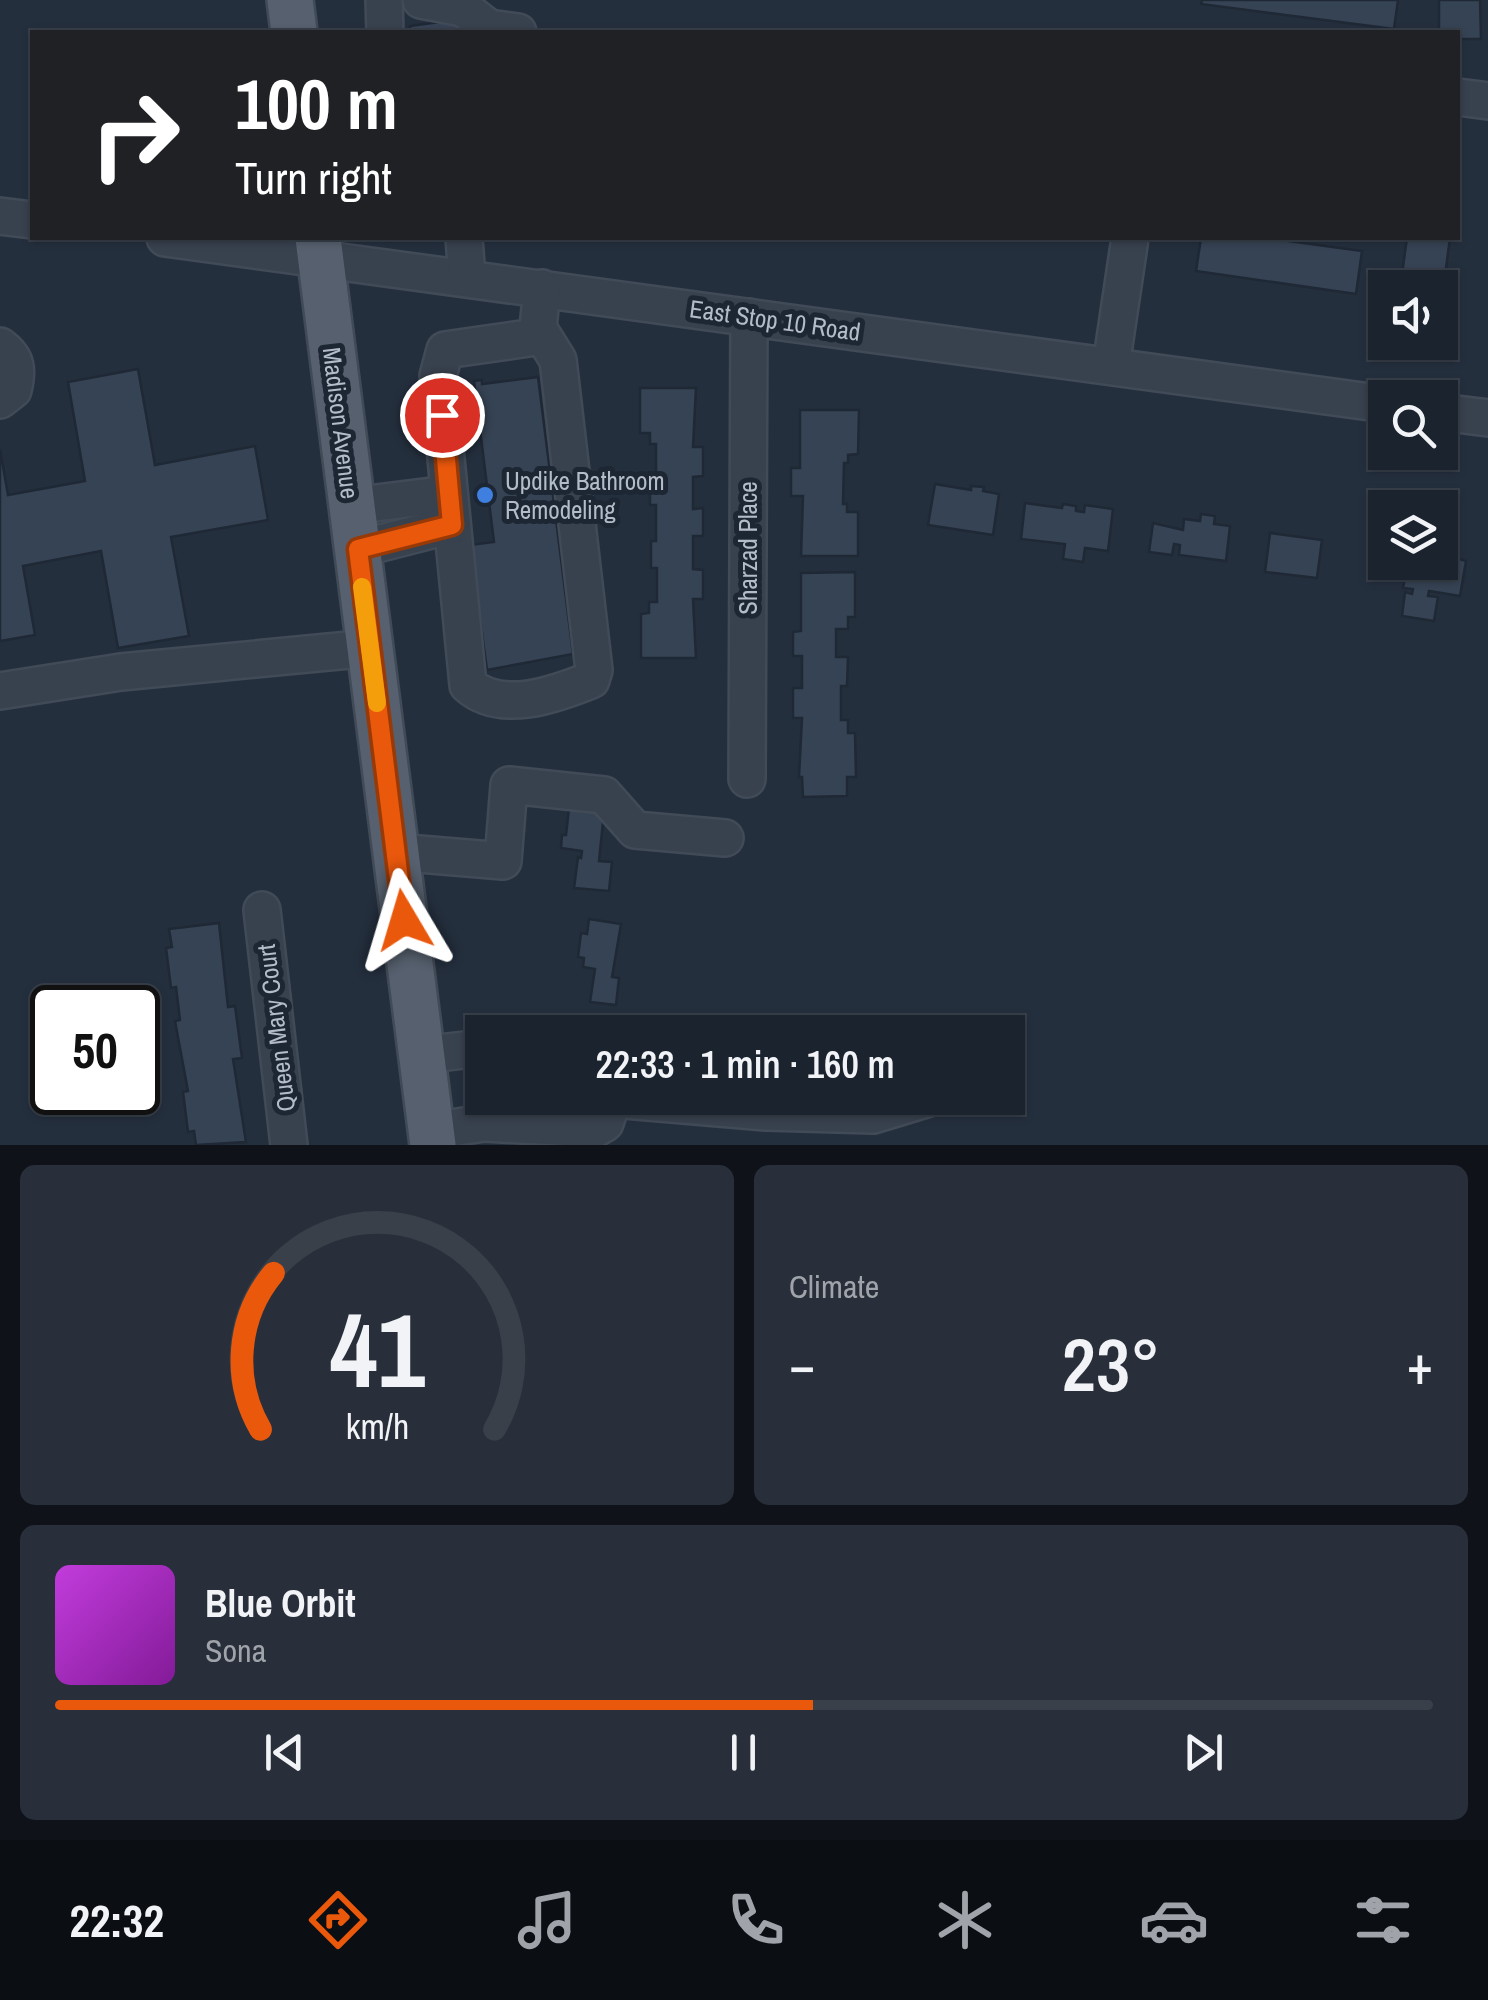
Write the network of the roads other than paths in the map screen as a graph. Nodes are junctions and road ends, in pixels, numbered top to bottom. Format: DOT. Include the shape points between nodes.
graph roads {
  1 [pos="290,0"];
  2 [pos="384,0"];
  3 [pos="421,0"];
  4 [pos="294,30"];
  5 [pos="385,30"];
  6 [pos="504,30"];
  7 [pos="1460,97"];
  8 [pos="1488,101"];
  9 [pos="0,216"];
  10 [pos="30,220"];
  11 [pos="196,240"];
  12 [pos="464,240"];
  13 [pos="1130,240"];
  14 [pos="319,248"];
  15 [pos="468,278"];
  16 [pos="542,288"];
  17 [pos="749,317"];
  18 [pos="538,328"];
  19 [pos="0,346"];
  20 [pos="1111,366"];
  21 [pos="0,400"];
  22 [pos="1368,402"];
  23 [pos="1458,414"];
  24 [pos="1488,418"];
  25 [pos="451,523"];
  26 [pos="355,527"];
  27 [pos="370,648"];
  28 [pos="0,690"];
  29 [pos="748,779"];
  30 [pos="725,838"];
  31 [pos="396,852"];
  32 [pos="262,910"];
  33 [pos="465,1050"];
  34 [pos="421,1055"];
  35 [pos="608,1115"];
  36 [pos="432,1138"];
  37 [pos="290,1145"];
  1 -- 4 [label="main road"];
  2 -- 5 [label="street"];
  3 -- 6 [label="street" via="463,8 489,28"];
  7 -- 8 [label="street"];
  9 -- 10 [label="street"];
  11 -- 14 [label="street, East Stop 10 Road"];
  12 -- 15 [label="street"];
  13 -- 20 [label="street"];
  14 -- 15 [label="street, East Stop 10 Road"];
  14 -- 26 [label="main road, Madison Avenue"];
  15 -- 16 [label="street, East Stop 10 Road"];
  16 -- 17 [label="street, East Stop 10 Road"];
  16 -- 18 [label="street"];
  17 -- 20 [label="street, East Stop 10 Road"];
  17 -- 29 [label="street, Sharzad Place"];
  18 -- 25 [label="street" via="530,338 445,350 438,376"];
  18 -- 25 [label="street" via="558,360 592,636 591,680 506,702 483,698 468,685"];
  19 -- 21 [label="street" via="16,366 13,390"];
  20 -- 22 [label="street, East Stop 10 Road"];
  23 -- 24 [label="street"];
  25 -- 26 [label="street"];
  26 -- 27 [label="main road, Madison Avenue"];
  27 -- 28 [label="street"];
  27 -- 31 [label="main road, Madison Avenue"];
  30 -- 31 [label="street" via="635,830 604,795 509,786 503,862"];
  31 -- 34 [label="main road, Madison Avenue"];
  32 -- 37 [label="street, Queen Mary Court"];
  33 -- 34 [label="street"];
  34 -- 36 [label="main road, Madison Avenue"];
  35 -- 36 [label="street" via="594,1130 484,1123"];
}
